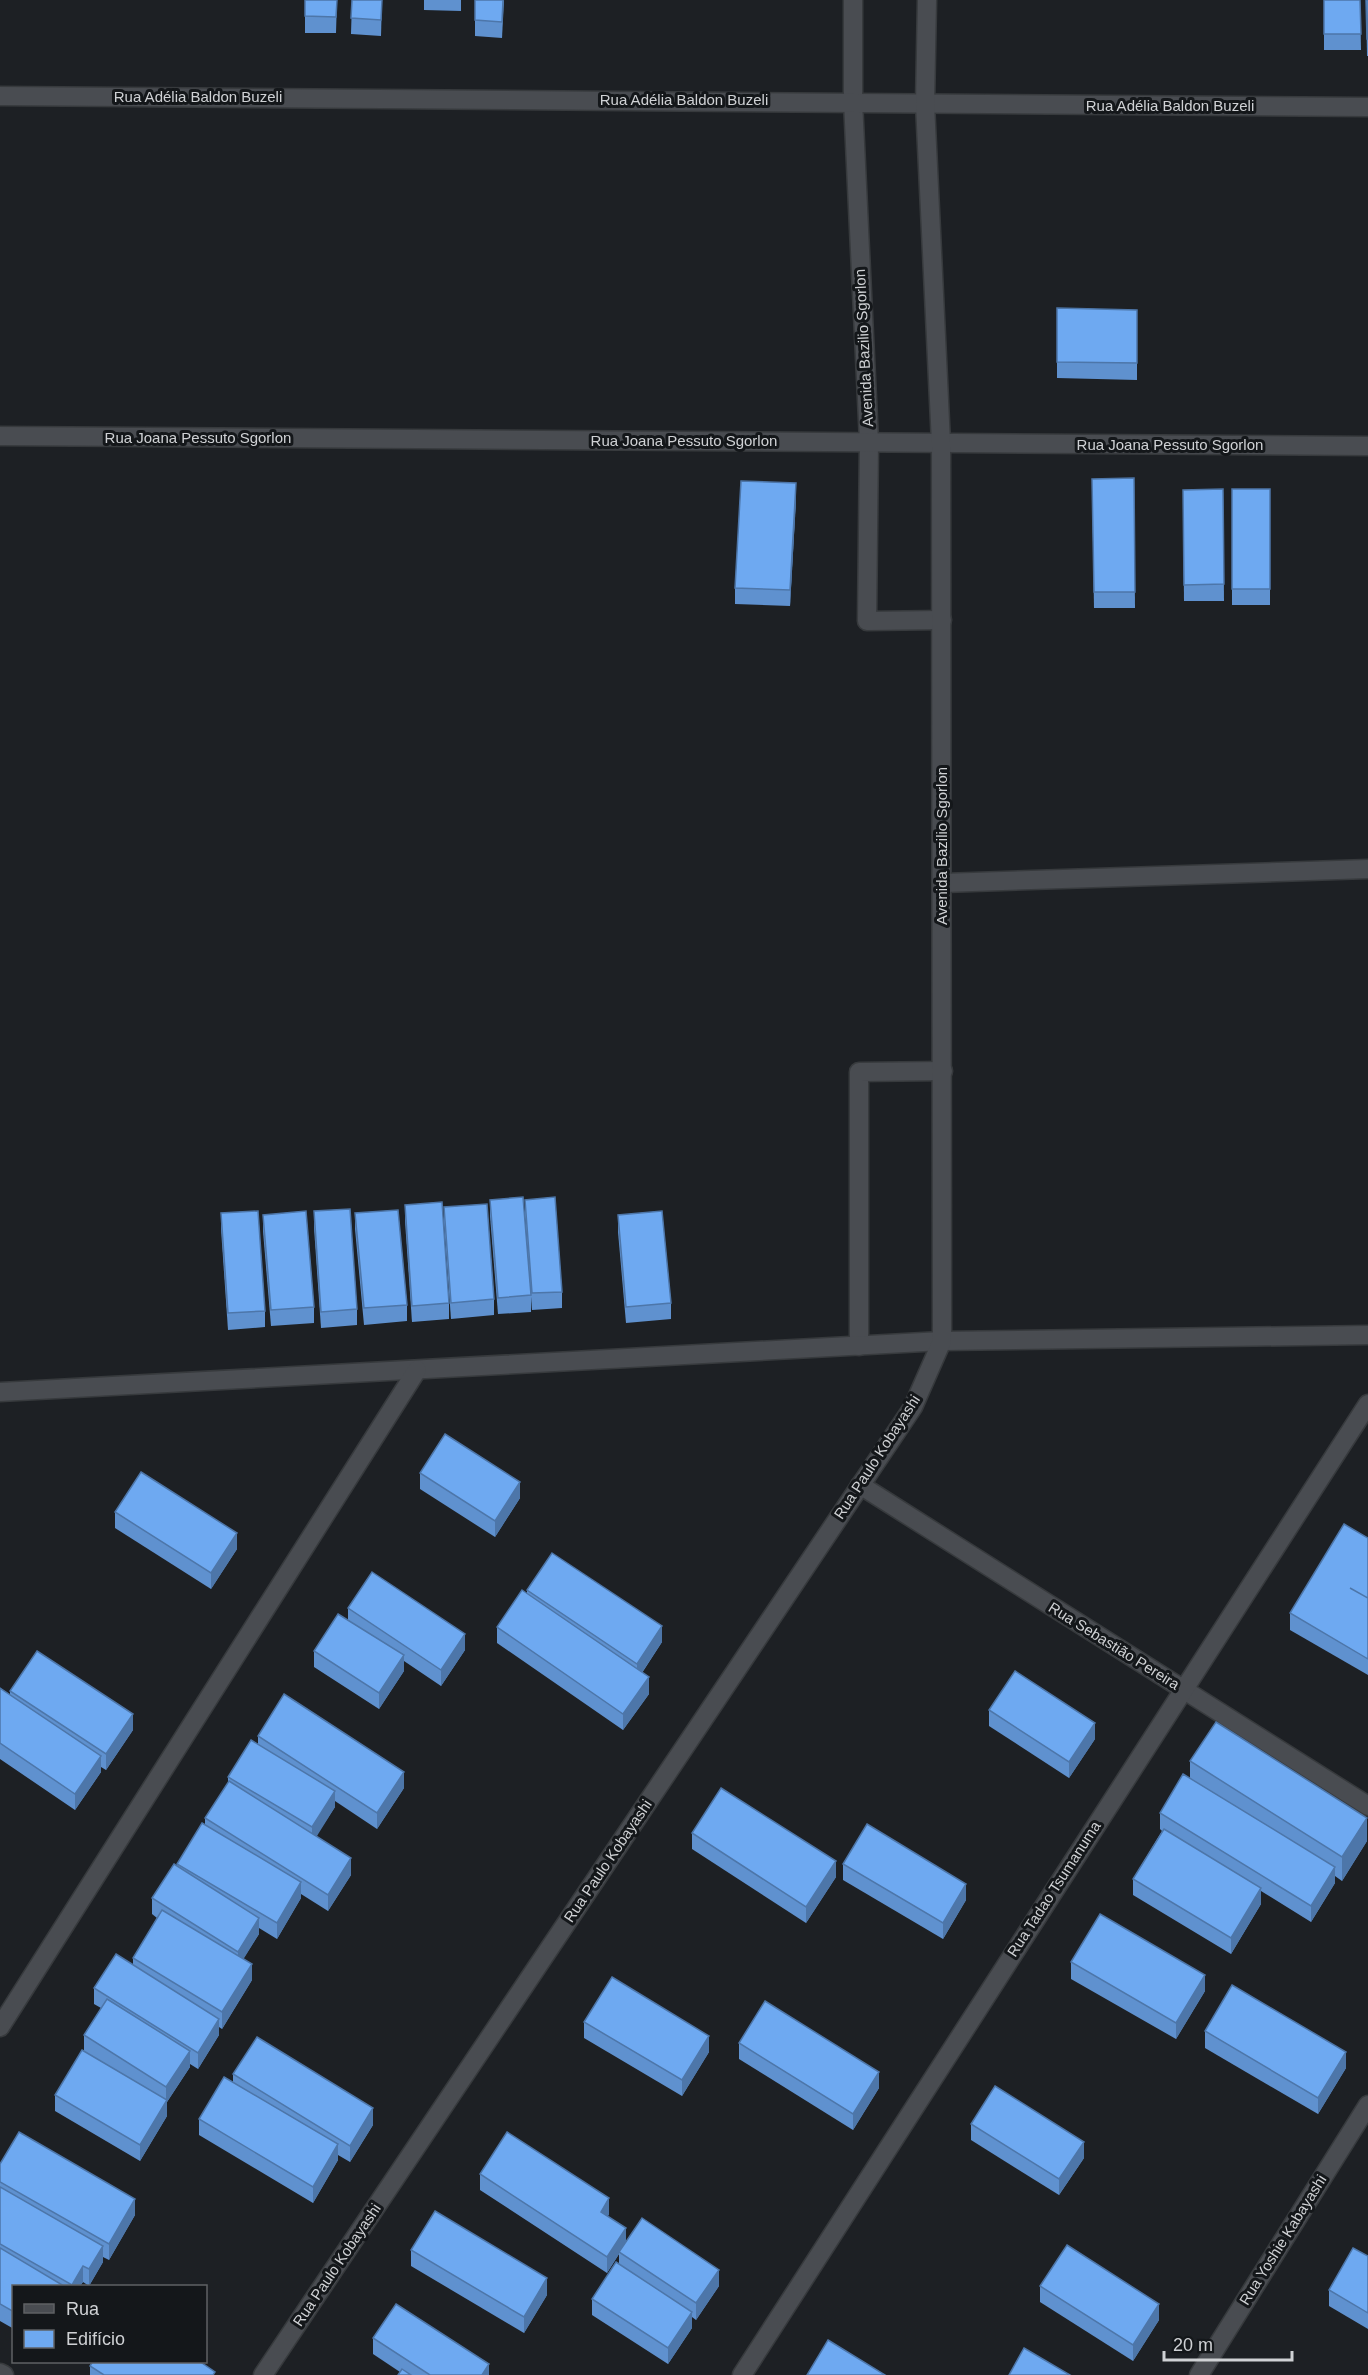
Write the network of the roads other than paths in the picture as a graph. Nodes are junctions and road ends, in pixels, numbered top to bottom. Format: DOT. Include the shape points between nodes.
graph roads {
  1 [pos="853,0"];
  2 [pos="927,0"];
  3 [pos="0,96"];
  4 [pos="853,101"];
  5 [pos="925,105"];
  6 [pos="1368,107"];
  7 [pos="0,436"];
  8 [pos="869,442"];
  9 [pos="941,443"];
  10 [pos="1368,446"];
  11 [pos="942,620"];
  12 [pos="1368,869"];
  13 [pos="943,883"];
  14 [pos="943,1071"];
  15 [pos="1368,1335"];
  16 [pos="942,1341"];
  17 [pos="859,1346"];
  18 [pos="417,1370"];
  19 [pos="0,1392"];
  20 [pos="1368,1404"];
  21 [pos="860,1485"];
  22 [pos="1183,1689"];
  23 [pos="1368,1806"];
  24 [pos="0,2027"];
  25 [pos="1368,2105"];
  26 [pos="263,2375"];
  27 [pos="741,2375"];
  28 [pos="1199,2375"];
  1 -- 4 [label="street, Avenida Bazilio Sgorlon"];
  2 -- 5 [label="street, Avenida Bazilio Sgorlon"];
  3 -- 4 [label="street, Rua Adélia Baldon Buzeli"];
  4 -- 5 [label="street, Rua Adélia Baldon Buzeli"];
  4 -- 8 [label="street, Avenida Bazilio Sgorlon"];
  5 -- 6 [label="street, Rua Adélia Baldon Buzeli"];
  5 -- 9 [label="street, Avenida Bazilio Sgorlon"];
  7 -- 8 [label="street, Rua Joana Pessuto Sgorlon"];
  8 -- 9 [label="street, Rua Joana Pessuto Sgorlon"];
  8 -- 11 [label="street, Avenida Bazilio Sgorlon" via="867,621"];
  9 -- 10 [label="street, Rua Joana Pessuto Sgorlon"];
  9 -- 11 [label="street, Avenida Bazilio Sgorlon"];
  11 -- 13 [label="street, Avenida Bazilio Sgorlon"];
  12 -- 13 [label="street"];
  13 -- 14 [label="street, Avenida Bazilio Sgorlon"];
  14 -- 16 [label="street, Avenida Bazilio Sgorlon"];
  14 -- 17 [label="street" via="859,1072"];
  15 -- 16 [label="street"];
  16 -- 17 [label="street"];
  16 -- 21 [label="street, Rua Paulo Kobayashi" via="913,1407"];
  17 -- 18 [label="street"];
  18 -- 19 [label="street"];
  18 -- 24 [label="street"];
  20 -- 22 [label="street, Rua Tadao Tsumanuma"];
  21 -- 22 [label="street, Rua Sebastião Pereira"];
  21 -- 26 [label="street, Rua Paulo Kobayashi"];
  22 -- 23 [label="street, Rua Sebastião Pereira"];
  22 -- 27 [label="street, Rua Tadao Tsumanuma"];
  25 -- 28 [label="street, Rua Yoshie Kabayashi"];
}
